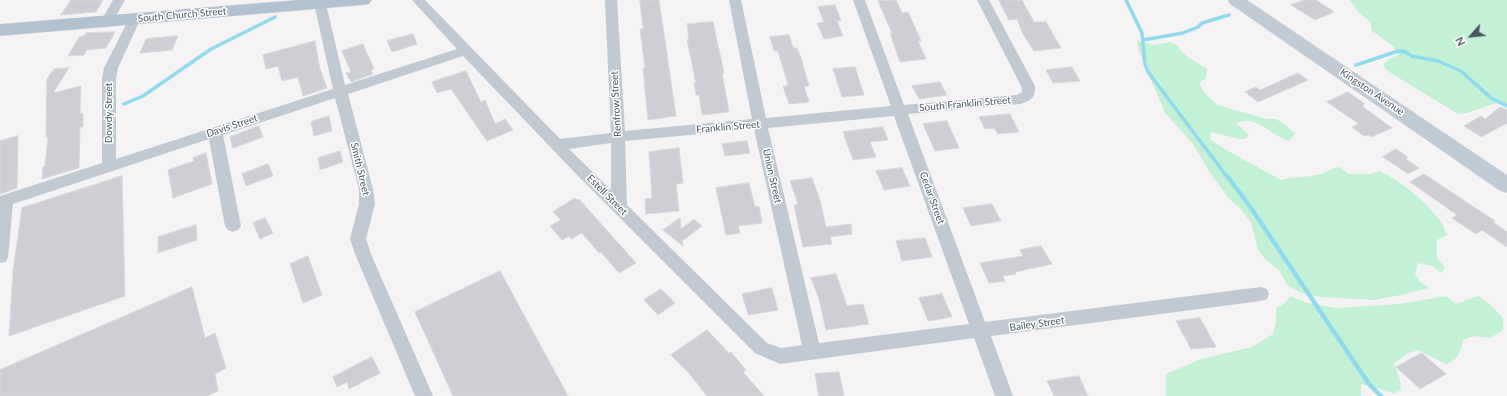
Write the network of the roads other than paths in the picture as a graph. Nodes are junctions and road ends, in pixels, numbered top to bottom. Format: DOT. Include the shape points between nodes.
graph roads {
  1 [pos="119,0"];
  2 [pos="363,0"];
  3 [pos="418,0"];
  4 [pos="611,0"];
  5 [pos="735,0"];
  6 [pos="859,0"];
  7 [pos="983,0"];
  8 [pos="1236,0"];
  9 [pos="269,4"];
  10 [pos="320,4"];
  11 [pos="135,18"];
  12 [pos="107,20"];
  13 [pos="0,30"];
  14 [pos="465,51"];
  15 [pos="340,90"];
  16 [pos="900,109"];
  17 [pos="760,124"];
  18 [pos="215,132"];
  19 [pos="618,137"];
  20 [pos="557,145"];
  21 [pos="109,166"];
  22 [pos="1507,185"];
  23 [pos="3,201"];
  24 [pos="619,207"];
  25 [pos="233,226"];
  26 [pos="0,257"];
  27 [pos="1261,294"];
  28 [pos="979,331"];
  29 [pos="812,352"];
  30 [pos="424,396"];
  31 [pos="1004,396"];
  1 -- 12 [label="street"];
  2 -- 10 [label="main road, South Church Street"];
  3 -- 14 [label="street, Estell Street"];
  4 -- 19 [label="street, Renfrow Street"];
  5 -- 17 [label="street, Union Street"];
  6 -- 16 [label="street, Cedar Street"];
  7 -- 16 [label="street, South Franklin Street" via="1028,86 1029,94 1020,99"];
  8 -- 22 [label="street, Kingston Avenue"];
  9 -- 10 [label="main road, South Church Street"];
  9 -- 11 [label="main road, South Church Street"];
  10 -- 15 [label="street, Smith Street"];
  11 -- 12 [label="main road, South Church Street"];
  11 -- 21 [label="street, Dowdy Street" via="111,68 109,79"];
  12 -- 13 [label="main road, South Church Street"];
  14 -- 15 [label="street, Davis Street"];
  14 -- 20 [label="street, Estell Street"];
  15 -- 18 [label="street, Davis Street"];
  15 -- 30 [label="street, Smith Street" via="366,189 367,204 358,239"];
  16 -- 17 [label="street, Franklin Street"];
  16 -- 28 [label="street, Cedar Street"];
  17 -- 19 [label="street, Franklin Street"];
  17 -- 29 [label="street, Union Street"];
  18 -- 21 [label="street, Davis Street"];
  18 -- 25 [label="street"];
  19 -- 20 [label="street, Franklin Street"];
  19 -- 24 [label="street, Renfrow Street"];
  20 -- 24 [label="street, Estell Street"];
  21 -- 23 [label="street, Davis Street"];
  23 -- 26 [label="street"];
  24 -- 29 [label="street, Estell Street" via="760,348 780,356"];
  27 -- 28 [label="street, Bailey Street"];
  28 -- 29 [label="street, Bailey Street"];
  28 -- 31 [label="street, Cedar Street"];
}
